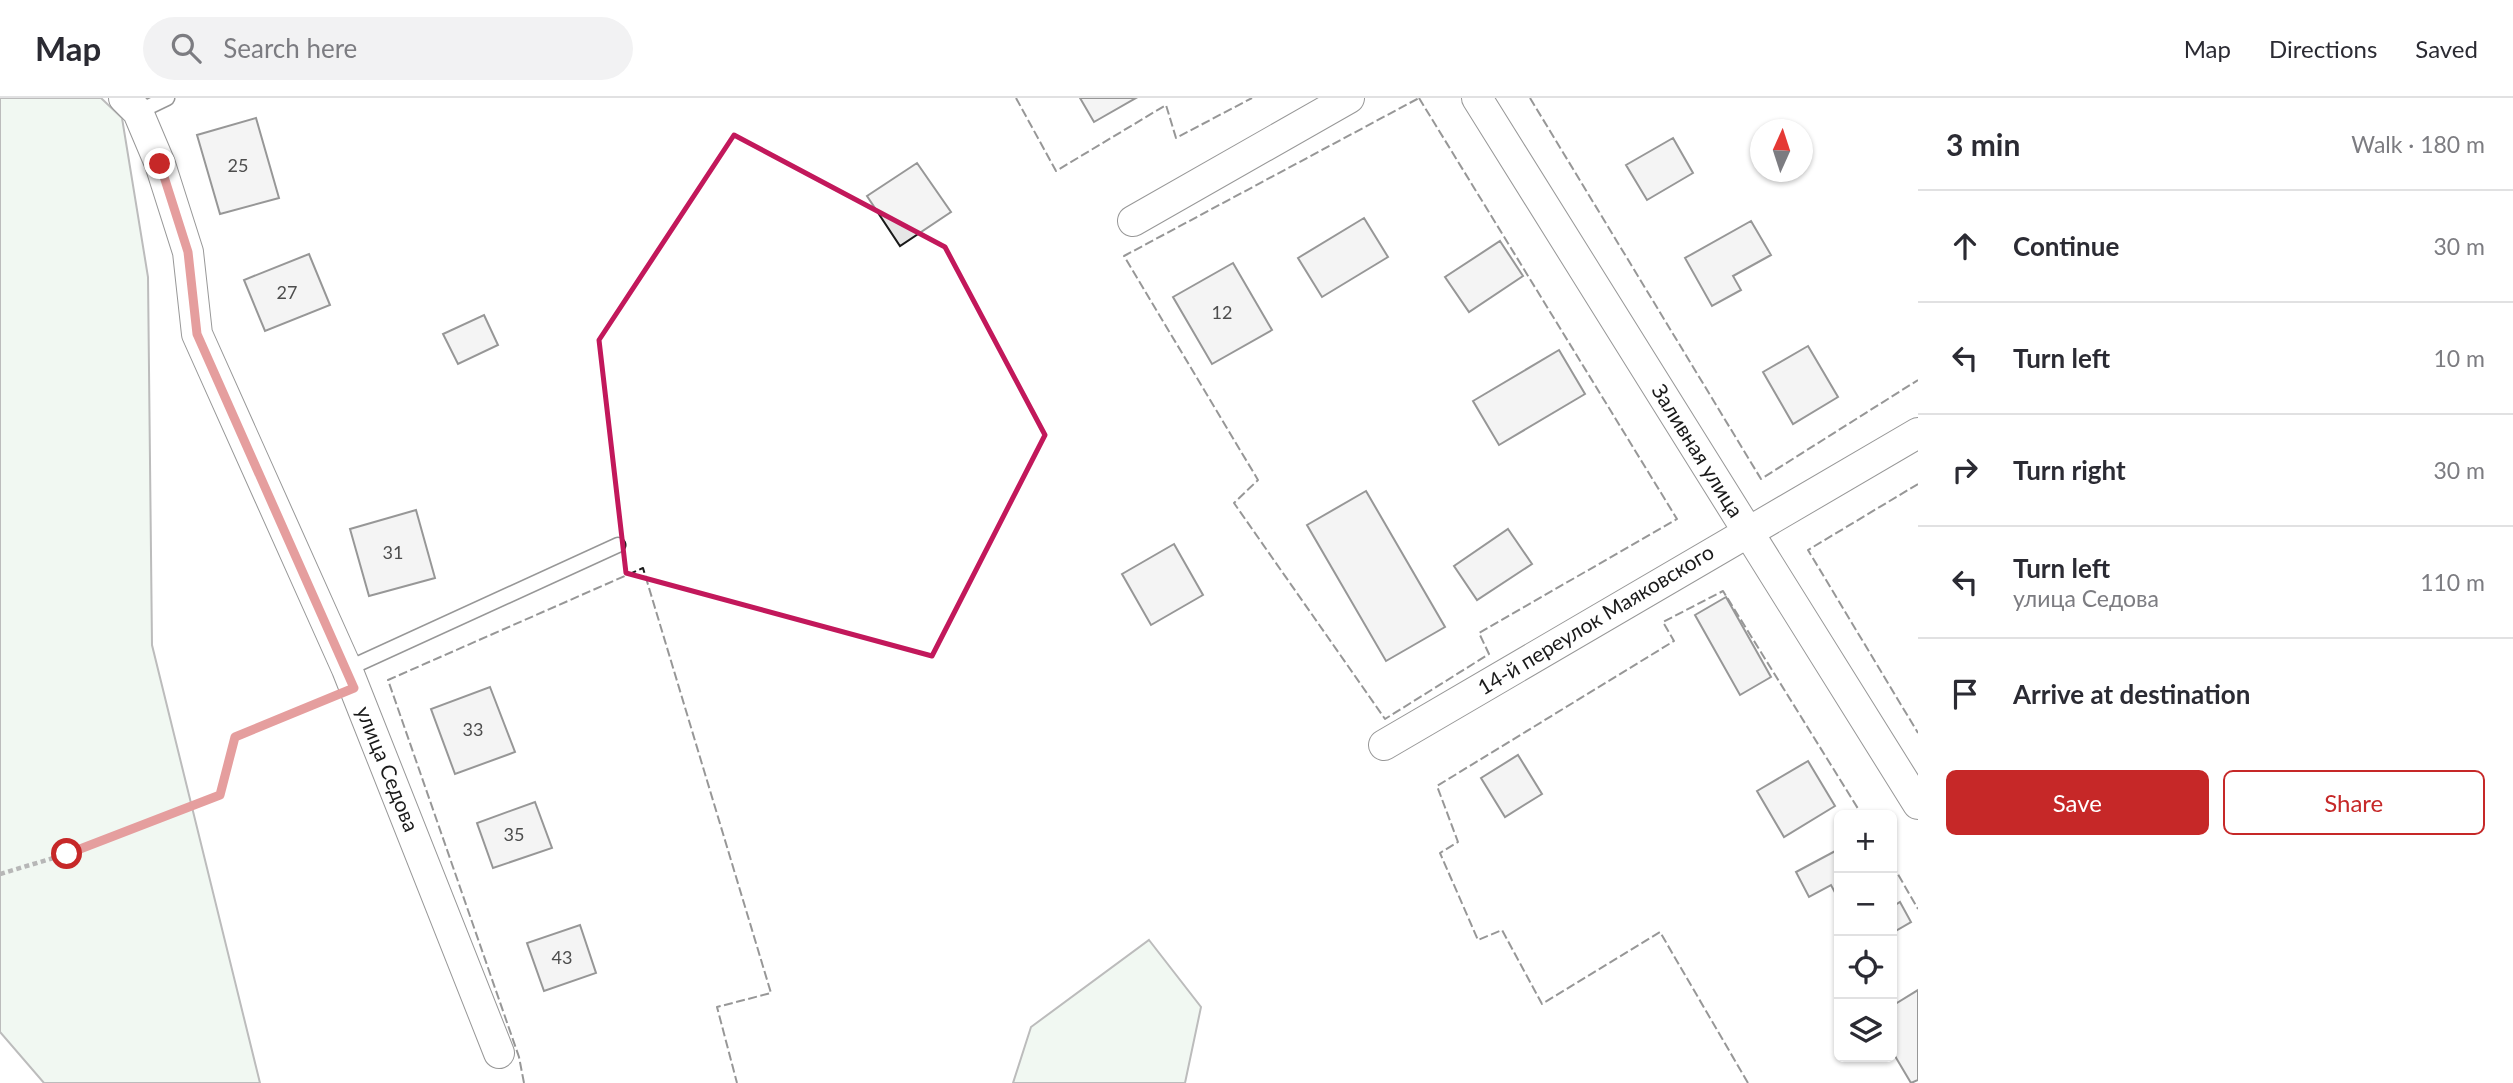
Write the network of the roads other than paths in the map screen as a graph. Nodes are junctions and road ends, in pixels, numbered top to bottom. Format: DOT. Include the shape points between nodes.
graph roads {
  1 [pos="167,98"];
  2 [pos="1349,98"];
  3 [pos="1478,98"];
  4 [pos="131,105"];
  5 [pos="1133,221"];
  6 [pos="1918,433"];
  7 [pos="1747,531"];
  8 [pos="618,545"];
  9 [pos="351,678"];
  10 [pos="1384,745"];
  11 [pos="1918,804"];
  12 [pos="499,1053"];
  1 -- 4 [label="lane"];
  2 -- 5 [label="street"];
  3 -- 7 [label="street, Заливная улица"];
  4 -- 9 [label="street, улица Седова" via="160,164 188,252 197,334"];
  6 -- 7 [label="street, 14-й переулок Маяковского"];
  7 -- 10 [label="street, 14-й переулок Маяковского"];
  7 -- 11 [label="street, Заливная улица"];
  8 -- 9 [label="lane"];
  9 -- 12 [label="street, улица Седова"];
}
